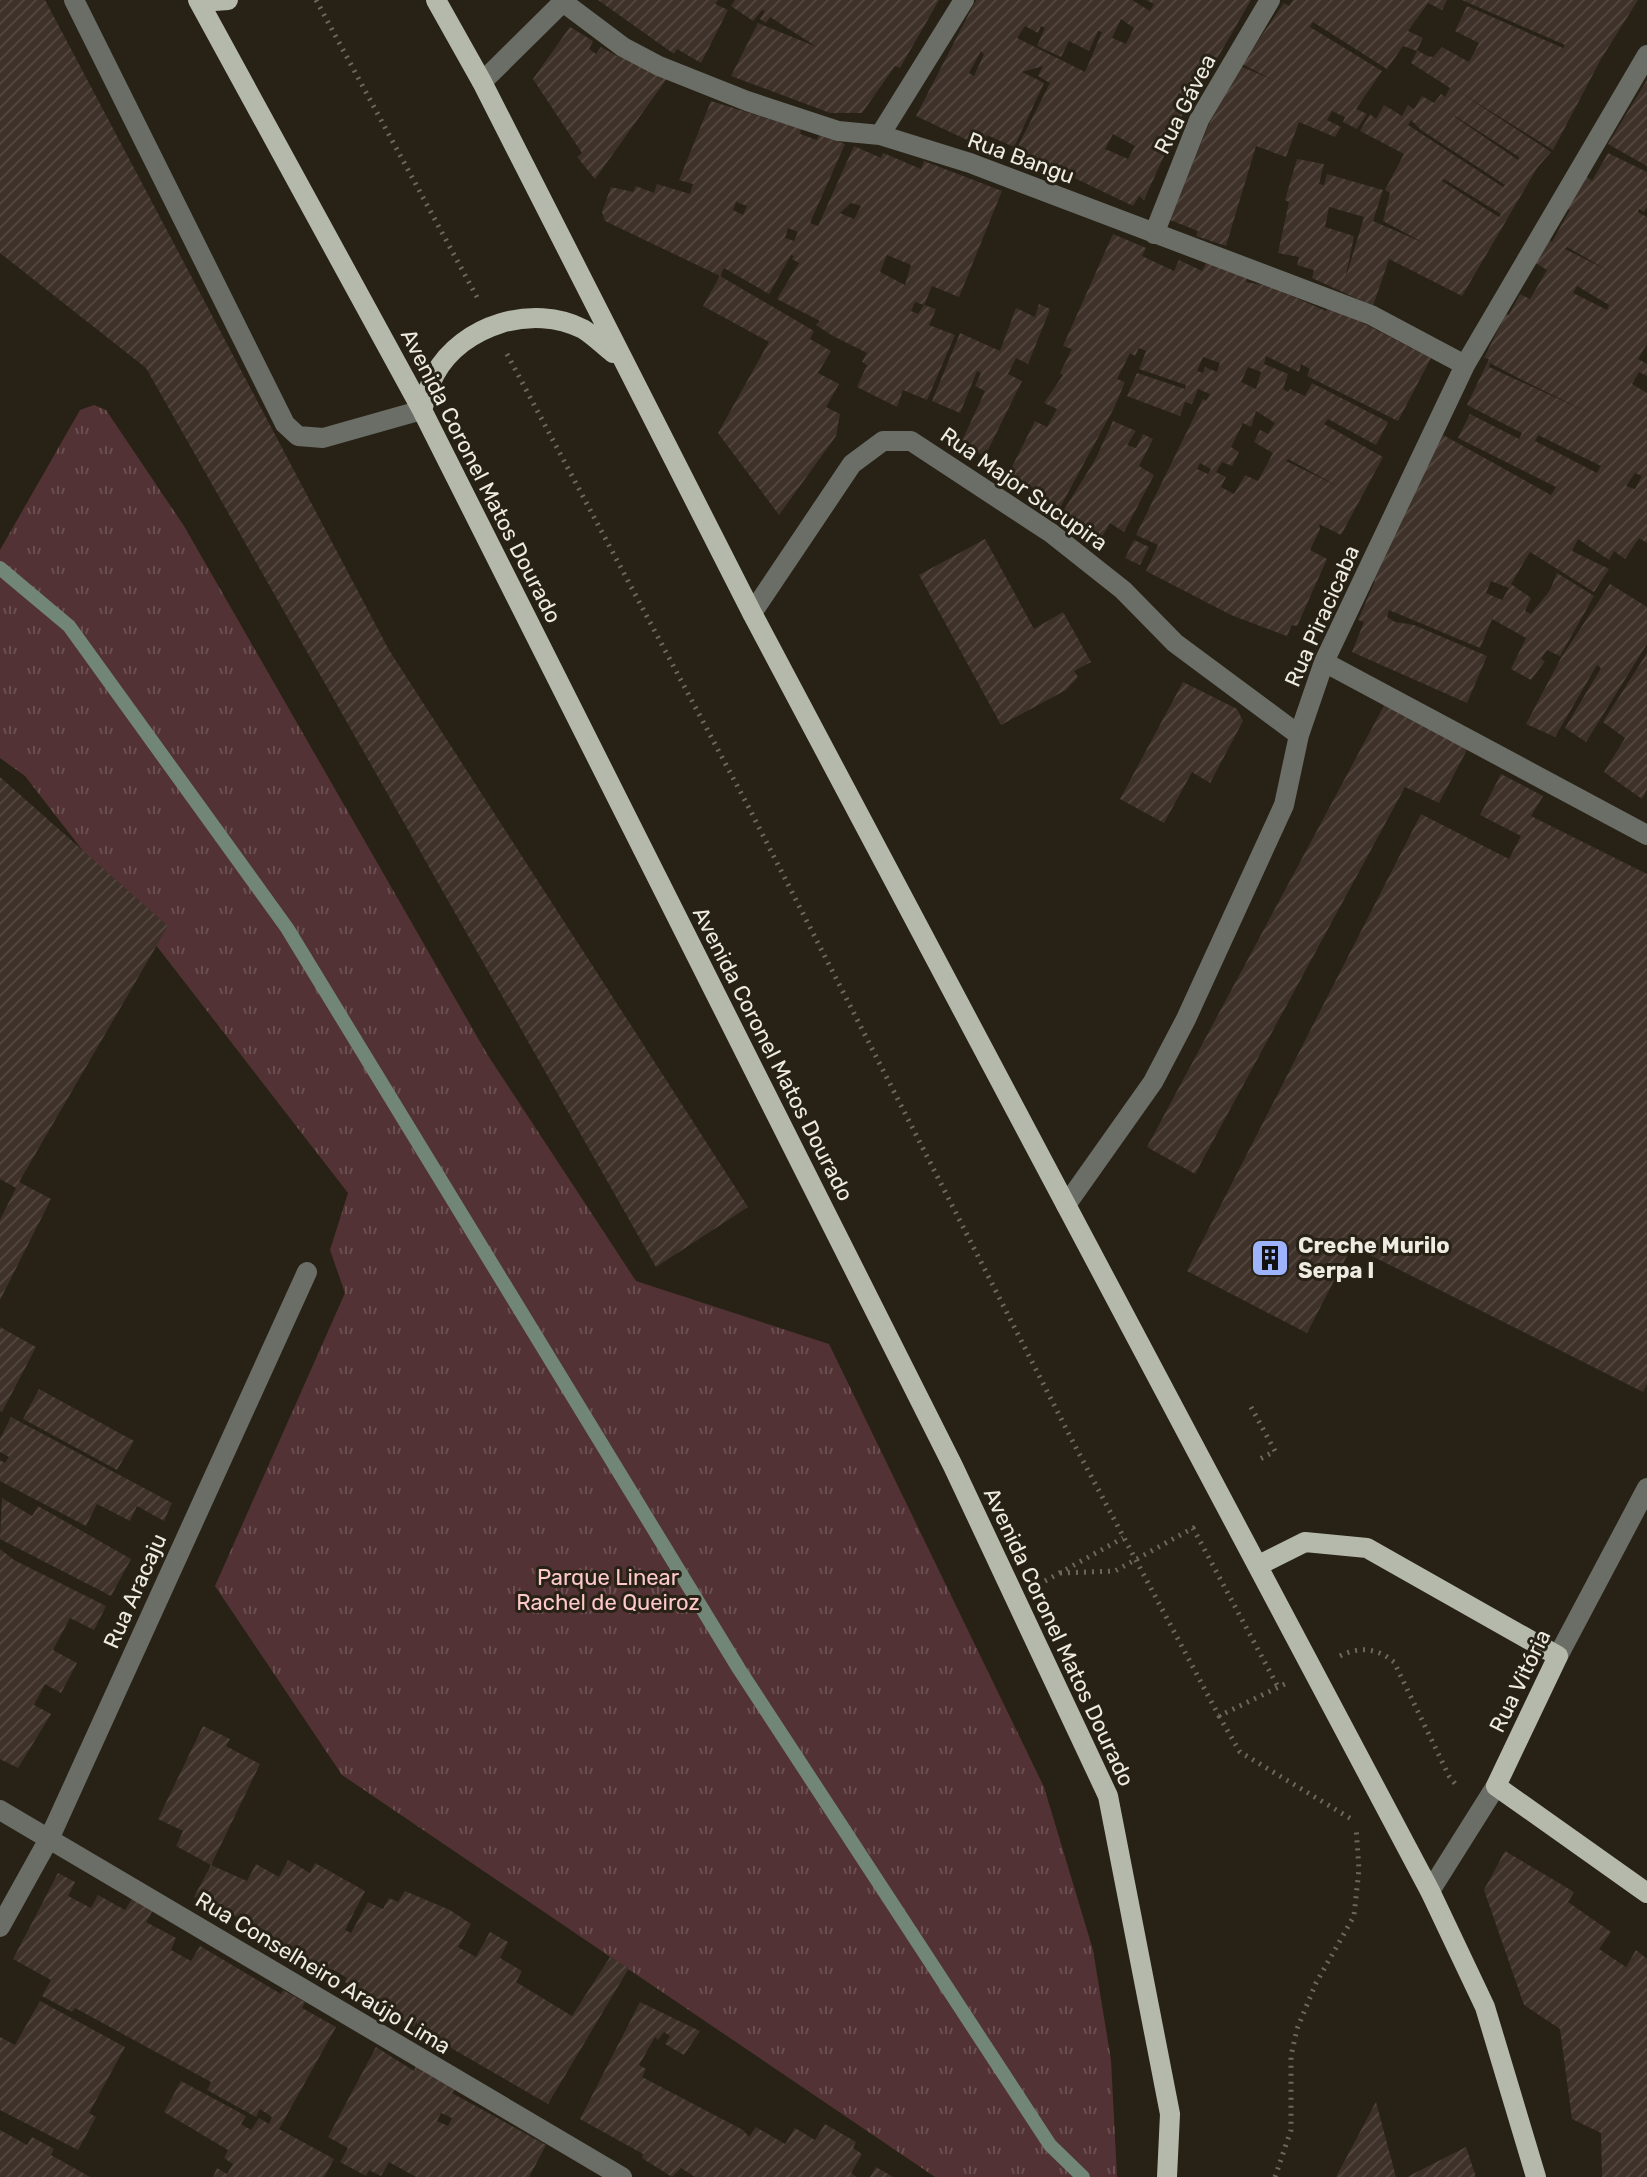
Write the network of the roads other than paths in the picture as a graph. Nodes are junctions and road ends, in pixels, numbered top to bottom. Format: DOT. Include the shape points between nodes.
graph roads {
  1 [pos="74,0"];
  2 [pos="228,0"];
  3 [pos="436,0"];
  4 [pos="964,0"];
  5 [pos="1270,0"];
  6 [pos="199,1"];
  7 [pos="564,1"];
  8 [pos="1647,55"];
  9 [pos="482,82"];
  10 [pos="880,135"];
  11 [pos="1154,234"];
  12 [pos="619,358"];
  13 [pos="1465,365"];
  14 [pos="422,410"];
  15 [pos="752,613"];
  16 [pos="1324,662"];
  17 [pos="1299,735"];
  18 [pos="1647,835"];
  19 [pos="1066,1205"];
  20 [pos="307,1272"];
  21 [pos="1647,1488"];
  22 [pos="1259,1565"];
  23 [pos="1558,1656"];
  24 [pos="1496,1786"];
  25 [pos="0,1810"];
  26 [pos="50,1837"];
  27 [pos="1430,1891"];
  28 [pos="1647,1893"];
  29 [pos="0,1927"];
  30 [pos="596,2170"];
  31 [pos="622,2177"];
  32 [pos="1167,2177"];
  33 [pos="1536,2177"];
  1 -- 14 [label="street" via="285,424 298,436 323,438"];
  2 -- 6 [label="main road"];
  3 -- 9 [label="main road"];
  4 -- 10 [label="street"];
  5 -- 11 [label="street, Rua Gávea" via="1199,120"];
  6 -- 14 [label="main road, Avenida Coronel Matos Dourado"];
  7 -- 9 [label="street"];
  7 -- 10 [label="street, Rua Bangu" via="623,47 659,66 838,131"];
  8 -- 13 [label="street, Rua Piracicaba"];
  9 -- 12 [label="main road"];
  10 -- 11 [label="street, Rua Bangu" via="970,163"];
  11 -- 13 [label="street, Rua Bangu" via="1371,315"];
  12 -- 14 [label="main road" via="582,329 537,317 491,325 459,345 435,374"];
  12 -- 15 [label="main road"];
  13 -- 16 [label="street, Rua Piracicaba"];
  14 -- 32 [label="main road, Avenida Coronel Matos Dourado" via="953,1466 1108,1796 1170,2114"];
  15 -- 17 [label="street, Rua Major Sucupira" via="852,464 883,441 911,441 1051,533 1131,597 1175,643"];
  15 -- 19 [label="main road"];
  16 -- 17 [label="street, Rua Piracicaba"];
  16 -- 18 [label="street"];
  17 -- 19 [label="street, Rua Piracicaba" via="1272,836 1186,1019 1153,1082"];
  19 -- 22 [label="main road"];
  20 -- 26 [label="street, Rua Aracaju"];
  21 -- 23 [label="street, Rua Vitória"];
  22 -- 23 [label="main road" via="1305,1542 1367,1548"];
  22 -- 27 [label="main road"];
  23 -- 24 [label="main road, Rua Vitória"];
  24 -- 27 [label="street, Rua Vitória"];
  24 -- 28 [label="main road"];
  25 -- 26 [label="street, Rua Conselheiro Araújo Lima"];
  26 -- 29 [label="street, Rua Aracaju"];
  26 -- 30 [label="street, Rua Conselheiro Araújo Lima"];
  27 -- 33 [label="main road" via="1485,2007"];
  30 -- 31 [label="street, Rua Conselheiro Araújo Lima"];
}
